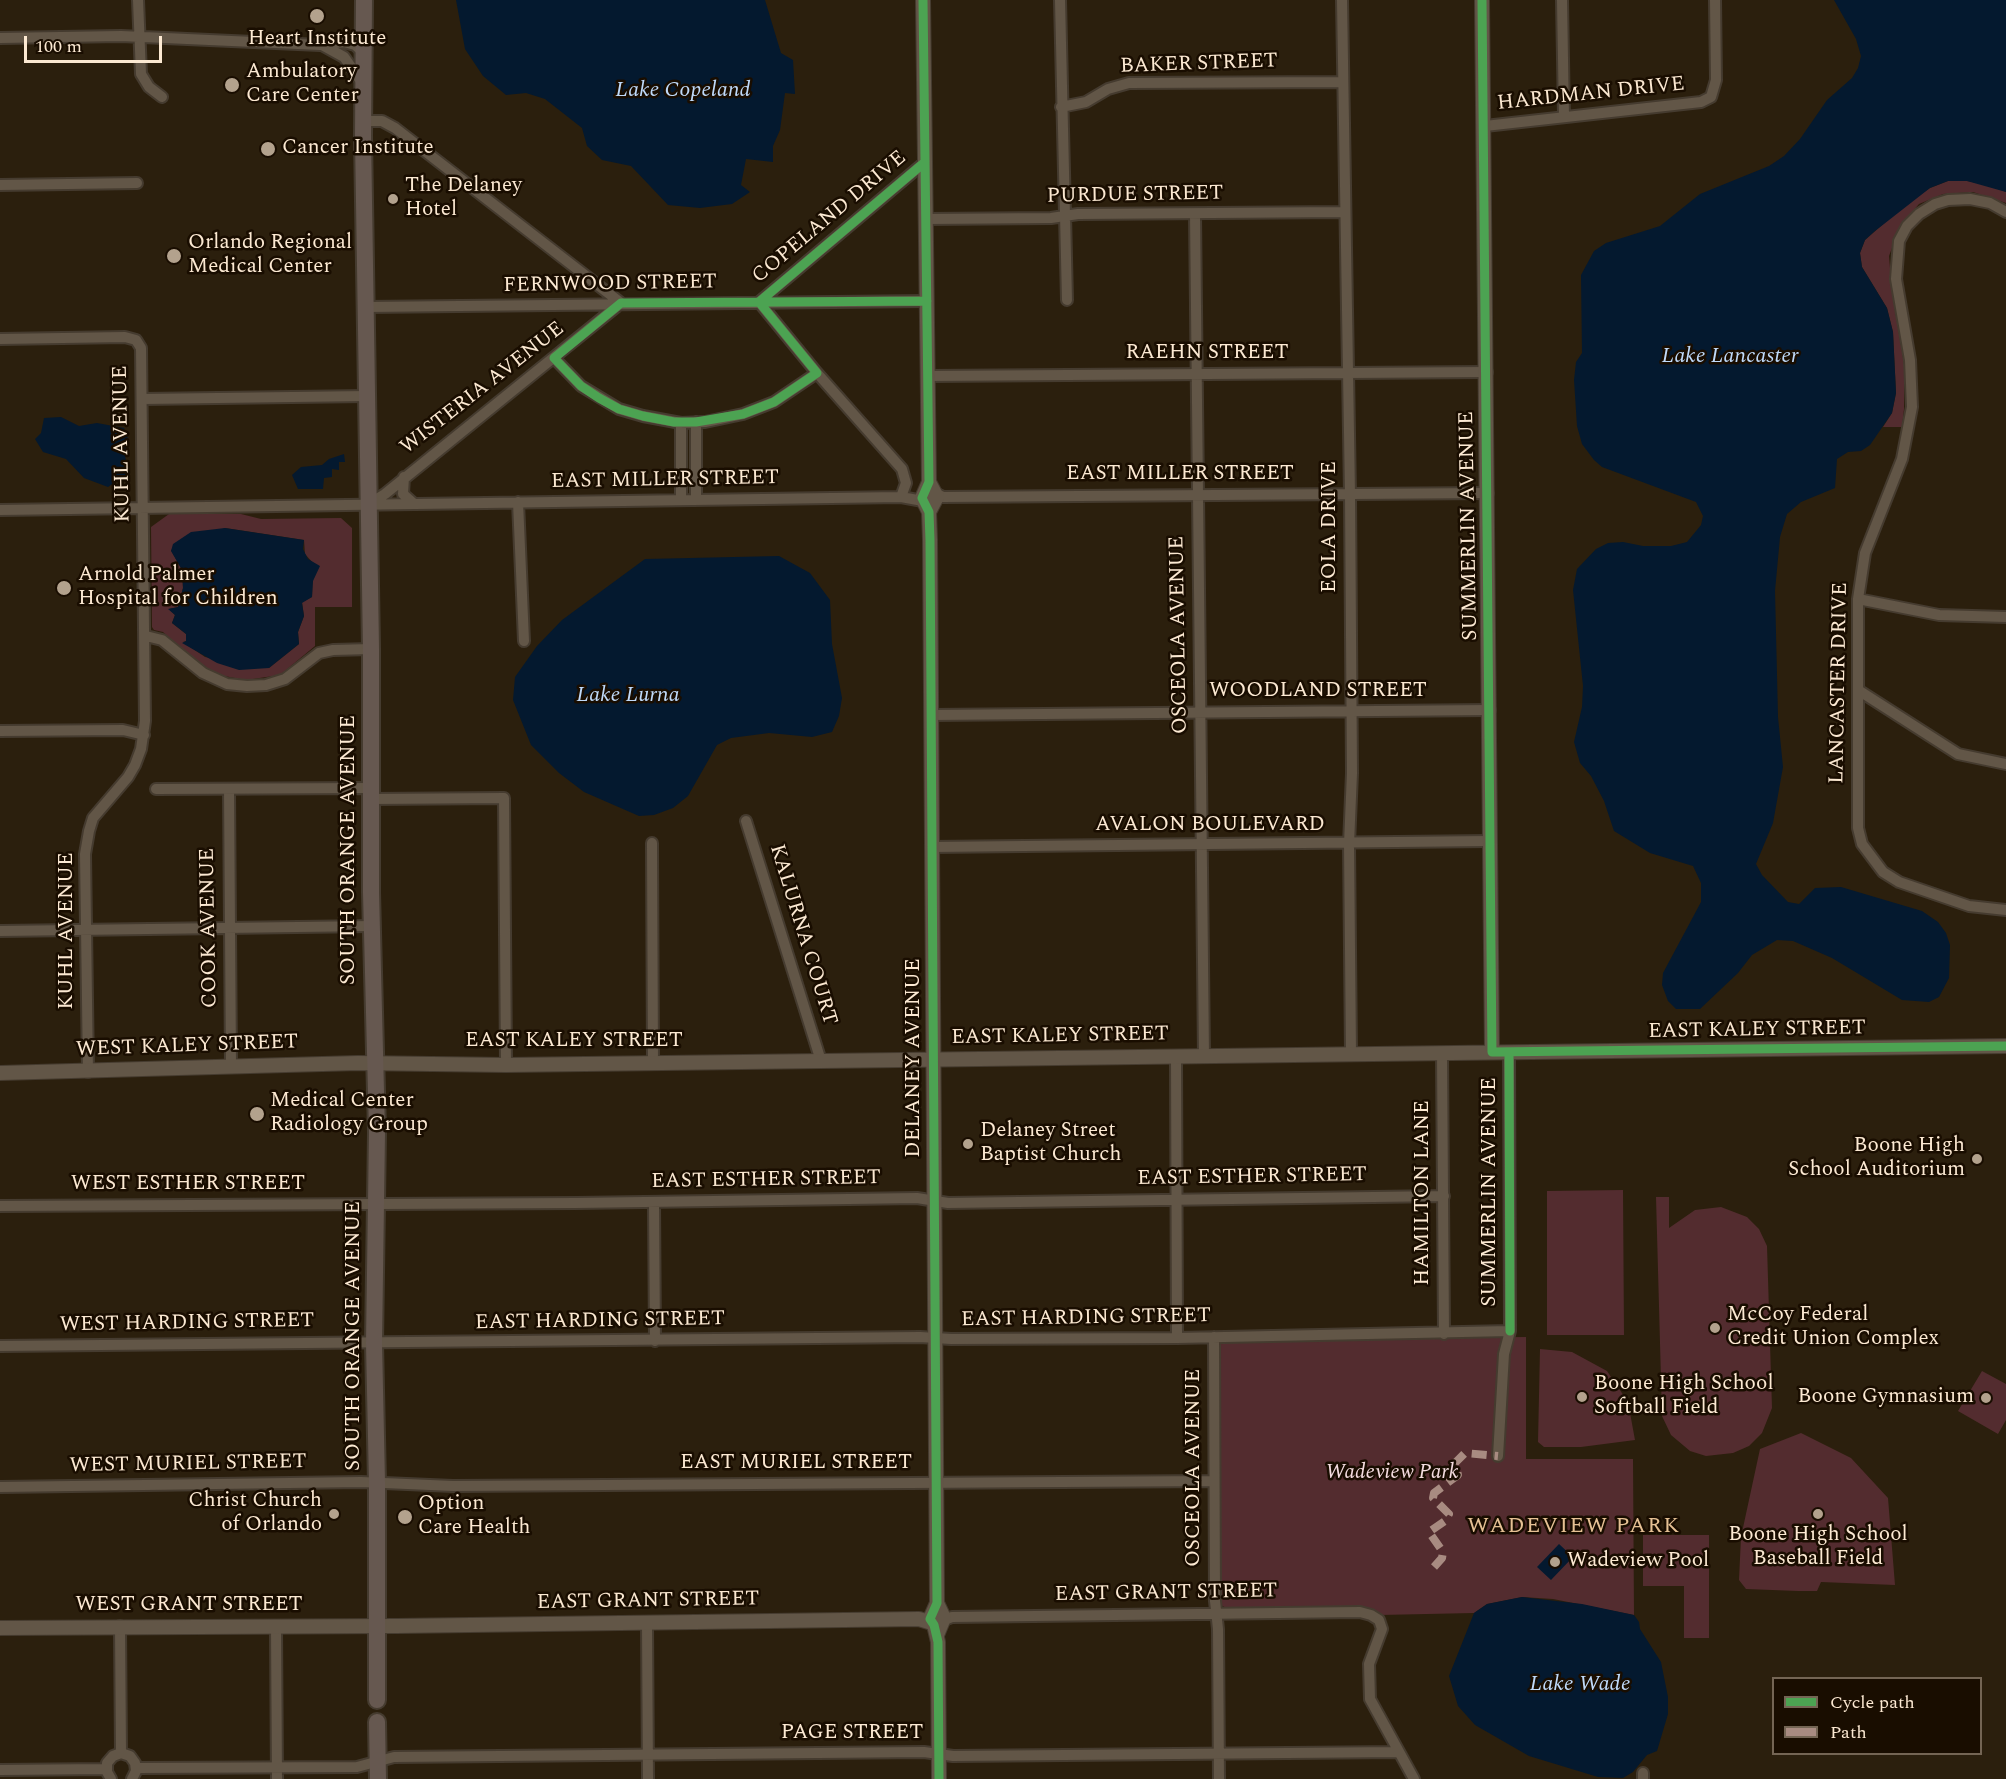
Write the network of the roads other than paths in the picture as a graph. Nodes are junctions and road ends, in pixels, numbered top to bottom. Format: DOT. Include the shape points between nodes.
graph roads {
  1 [pos="138,0"];
  2 [pos="364,0"];
  3 [pos="922,0"];
  4 [pos="1060,0"];
  5 [pos="1342,0"];
  6 [pos="1482,0"];
  7 [pos="1562,0"];
  8 [pos="1715,0"];
  9 [pos="0,38"];
  10 [pos="139,38"];
  11 [pos="320,45"];
  12 [pos="364,53"];
  13 [pos="1343,82"];
  14 [pos="363,84"];
  15 [pos="162,98"];
  16 [pos="1061,107"];
  17 [pos="1564,117"];
  18 [pos="363,120"];
  19 [pos="1485,126"];
  20 [pos="925,162"];
  21 [pos="136,183"];
  22 [pos="0,185"];
  23 [pos="1345,212"];
  24 [pos="2006,212"];
  25 [pos="1195,214"];
  26 [pos="1064,216"];
  27 [pos="926,219"];
  28 [pos="1067,300"];
  29 [pos="927,301"];
  30 [pos="759,302"];
  31 [pos="621,303"];
  32 [pos="366,307"];
  33 [pos="0,339"];
  34 [pos="554,358"];
  35 [pos="1349,372"];
  36 [pos="1487,372"];
  37 [pos="816,373"];
  38 [pos="1196,375"];
  39 [pos="928,376"];
  40 [pos="367,396"];
  41 [pos="143,399"];
  42 [pos="696,422"];
  43 [pos="681,423"];
  44 [pos="404,477"];
  45 [pos="1488,493"];
  46 [pos="1350,494"];
  47 [pos="1198,495"];
  48 [pos="902,497"];
  49 [pos="929,497"];
  50 [pos="681,500"];
  51 [pos="696,500"];
  52 [pos="518,502"];
  53 [pos="420,503"];
  54 [pos="369,504"];
  55 [pos="144,507"];
  56 [pos="0,510"];
  57 [pos="1858,599"];
  58 [pos="2006,617"];
  59 [pos="146,636"];
  60 [pos="524,641"];
  61 [pos="371,649"];
  62 [pos="1858,690"];
  63 [pos="1490,710"];
  64 [pos="1352,711"];
  65 [pos="1200,713"];
  66 [pos="931,715"];
  67 [pos="0,731"];
  68 [pos="144,735"];
  69 [pos="2006,764"];
  70 [pos="156,789"];
  71 [pos="229,789"];
  72 [pos="371,793"];
  73 [pos="746,821"];
  74 [pos="1489,842"];
  75 [pos="652,843"];
  76 [pos="1349,844"];
  77 [pos="1201,846"];
  78 [pos="931,847"];
  79 [pos="2006,910"];
  80 [pos="372,926"];
  81 [pos="229,927"];
  82 [pos="86,929"];
  83 [pos="0,931"];
  84 [pos="2006,1046"];
  85 [pos="1492,1052"];
  86 [pos="1509,1052"];
  87 [pos="1442,1053"];
  88 [pos="1351,1054"];
  89 [pos="1176,1056"];
  90 [pos="1204,1056"];
  91 [pos="933,1059"];
  92 [pos="821,1061"];
  93 [pos="653,1062"];
  94 [pos="376,1064"];
  95 [pos="506,1065"];
  96 [pos="231,1066"];
  97 [pos="88,1072"];
  98 [pos="0,1073"];
  99 [pos="1444,1196"];
  100 [pos="1176,1199"];
  101 [pos="934,1200"];
  102 [pos="654,1202"];
  103 [pos="376,1204"];
  104 [pos="0,1206"];
  105 [pos="1510,1331"];
  106 [pos="1444,1334"];
  107 [pos="1214,1337"];
  108 [pos="935,1338"];
  109 [pos="1176,1338"];
  110 [pos="655,1341"];
  111 [pos="374,1342"];
  112 [pos="0,1346"];
  113 [pos="1498,1456"];
  114 [pos="1214,1481"];
  115 [pos="936,1482"];
  116 [pos="377,1483"];
  117 [pos="0,1487"];
  118 [pos="1216,1616"];
  119 [pos="937,1618"];
  120 [pos="647,1623"];
  121 [pos="120,1626"];
  122 [pos="378,1626"];
  123 [pos="276,1627"];
  124 [pos="0,1628"];
  125 [pos="377,1700"];
  126 [pos="377,1722"];
  127 [pos="1399,1752"];
  128 [pos="121,1753"];
  129 [pos="938,1754"];
  130 [pos="647,1755"];
  131 [pos="1219,1755"];
  132 [pos="0,1770"];
  133 [pos="377,1771"];
  134 [pos="277,1773"];
  135 [pos="109,1774"];
  136 [pos="134,1774"];
  137 [pos="648,1779"];
  138 [pos="939,1779"];
  139 [pos="1219,1779"];
  140 [pos="1414,1779"];
  1 -- 10 [label="street"];
  2 -- 12 [label="main road, SOUTH ORANGE AVENUE"];
  3 -- 20 [label="street, DELANEY AVENUE"];
  4 -- 16 [label="street"];
  5 -- 13 [label="street, EOLA DRIVE"];
  6 -- 19 [label="street, SUMMERLIN AVENUE"];
  7 -- 17 [label="street"];
  8 -- 17 [label="street, HARDMAN DRIVE" via="1716,80 1711,97 1690,105"];
  9 -- 10 [label="street"];
  10 -- 11 [label="street"];
  10 -- 15 [label="street" via="144,81"];
  11 -- 12 [label="street" via="344,42"];
  11 -- 14 [label="street" via="344,57"];
  12 -- 14 [label="main road, SOUTH ORANGE AVENUE"];
  13 -- 16 [label="street, BAKER STREET" via="1129,83 1086,102"];
  13 -- 23 [label="street, EOLA DRIVE"];
  14 -- 18 [label="main road, SOUTH ORANGE AVENUE"];
  16 -- 26 [label="street"];
  17 -- 19 [label="street, HARDMAN DRIVE"];
  18 -- 31 [label="street" via="382,120 395,128"];
  18 -- 32 [label="main road, SOUTH ORANGE AVENUE"];
  19 -- 36 [label="street, SUMMERLIN AVENUE"];
  20 -- 27 [label="street, DELANEY AVENUE"];
  20 -- 30 [label="street, COPELAND DRIVE"];
  21 -- 22 [label="street"];
  23 -- 25 [label="street, PURDUE STREET"];
  23 -- 35 [label="street, EOLA DRIVE"];
  24 -- 57 [label="street, LANCASTER DRIVE" via="1990,203 1948,200 1919,214 1899,241 1896,279 1910,360 1912,407 1902,459 1864,553"];
  25 -- 26 [label="street, PURDUE STREET"];
  25 -- 38 [label="street, OSCEOLA AVENUE"];
  26 -- 27 [label="street, PURDUE STREET"];
  26 -- 28 [label="street"];
  27 -- 29 [label="street, DELANEY AVENUE"];
  29 -- 30 [label="street, FERNWOOD STREET"];
  29 -- 39 [label="street, DELANEY AVENUE"];
  30 -- 31 [label="street, FERNWOOD STREET"];
  30 -- 37 [label="street"];
  31 -- 32 [label="street, FERNWOOD STREET"];
  31 -- 34 [label="street, WISTERIA AVENUE"];
  32 -- 40 [label="main road, SOUTH ORANGE AVENUE"];
  33 -- 41 [label="street, KUHL AVENUE" via="136,340 141,348"];
  34 -- 43 [label="street" via="581,386 619,409"];
  34 -- 44 [label="street, WISTERIA AVENUE"];
  35 -- 36 [label="street, RAEHN STREET"];
  35 -- 38 [label="street, RAEHN STREET"];
  35 -- 46 [label="street, EOLA DRIVE"];
  36 -- 45 [label="street, SUMMERLIN AVENUE"];
  37 -- 42 [label="street" via="774,402 743,414"];
  37 -- 48 [label="street" via="902,469 906,483"];
  38 -- 39 [label="street, RAEHN STREET"];
  38 -- 47 [label="street, OSCEOLA AVENUE"];
  39 -- 49 [label="street, DELANEY AVENUE"];
  40 -- 41 [label="street"];
  40 -- 54 [label="main road, SOUTH ORANGE AVENUE"];
  41 -- 55 [label="street, KUHL AVENUE"];
  42 -- 43 [label="street"];
  42 -- 51 [label="street"];
  43 -- 50 [label="street"];
  44 -- 53 [label="street" via="403,494"];
  44 -- 54 [label="street, WISTERIA AVENUE"];
  45 -- 46 [label="street, EAST MILLER STREET"];
  45 -- 63 [label="street, SUMMERLIN AVENUE"];
  46 -- 47 [label="street, EAST MILLER STREET"];
  46 -- 64 [label="street, EOLA DRIVE"];
  47 -- 49 [label="street, EAST MILLER STREET"];
  47 -- 65 [label="street, OSCEOLA AVENUE"];
  48 -- 49 [label="street, EAST MILLER STREET"];
  48 -- 51 [label="street, EAST MILLER STREET"];
  49 -- 66 [label="street, DELANEY AVENUE"];
  50 -- 51 [label="street, EAST MILLER STREET"];
  50 -- 52 [label="street, EAST MILLER STREET"];
  52 -- 53 [label="street, EAST MILLER STREET"];
  52 -- 60 [label="street"];
  53 -- 54 [label="street, EAST MILLER STREET"];
  54 -- 55 [label="street, EAST MILLER STREET"];
  54 -- 61 [label="main road, SOUTH ORANGE AVENUE"];
  55 -- 56 [label="street, EAST MILLER STREET"];
  55 -- 59 [label="street, KUHL AVENUE"];
  57 -- 58 [label="street" via="1939,615"];
  57 -- 62 [label="street, LANCASTER DRIVE"];
  59 -- 61 [label="street" via="162,640 203,673 227,684 248,686 285,679 319,653"];
  59 -- 68 [label="street, KUHL AVENUE"];
  61 -- 72 [label="main road, SOUTH ORANGE AVENUE"];
  62 -- 69 [label="street" via="1958,754"];
  62 -- 79 [label="street, LANCASTER DRIVE" via="1858,828 1871,859 1899,882 1969,906"];
  63 -- 64 [label="street, WOODLAND STREET"];
  63 -- 74 [label="street, SUMMERLIN AVENUE"];
  64 -- 65 [label="street, WOODLAND STREET"];
  64 -- 76 [label="street, EOLA DRIVE"];
  65 -- 66 [label="street, WOODLAND STREET"];
  65 -- 77 [label="street, OSCEOLA AVENUE"];
  66 -- 78 [label="street, DELANEY AVENUE"];
  67 -- 68 [label="street" via="123,730"];
  68 -- 82 [label="street, KUHL AVENUE" via="128,777 93,818 85,855"];
  70 -- 71 [label="street"];
  71 -- 72 [label="street"];
  71 -- 81 [label="street, COOK AVENUE"];
  72 -- 80 [label="main road, SOUTH ORANGE AVENUE"];
  72 -- 95 [label="street" via="504,798"];
  73 -- 92 [label="street, KALURNA COURT"];
  74 -- 76 [label="street, AVALON BOULEVARD"];
  74 -- 85 [label="street, SUMMERLIN AVENUE"];
  75 -- 93 [label="street"];
  76 -- 77 [label="street, AVALON BOULEVARD"];
  76 -- 88 [label="street, EOLA DRIVE"];
  77 -- 78 [label="street, AVALON BOULEVARD"];
  77 -- 90 [label="street, OSCEOLA AVENUE"];
  78 -- 91 [label="street, DELANEY AVENUE"];
  80 -- 81 [label="street"];
  80 -- 94 [label="main road, SOUTH ORANGE AVENUE"];
  81 -- 82 [label="street"];
  81 -- 96 [label="street, COOK AVENUE"];
  82 -- 83 [label="street"];
  82 -- 97 [label="street, KUHL AVENUE"];
  84 -- 86 [label="street, EAST KALEY STREET"];
  85 -- 86 [label="street, EAST KALEY STREET"];
  85 -- 87 [label="street, EAST KALEY STREET"];
  86 -- 105 [label="street, SUMMERLIN AVENUE"];
  87 -- 88 [label="street, EAST KALEY STREET"];
  87 -- 99 [label="street, HAMILTON LANE"];
  88 -- 90 [label="street, EAST KALEY STREET"];
  89 -- 90 [label="street, EAST KALEY STREET"];
  89 -- 91 [label="street, EAST KALEY STREET"];
  89 -- 100 [label="street"];
  91 -- 92 [label="street, EAST KALEY STREET"];
  91 -- 101 [label="street, DELANEY AVENUE"];
  92 -- 93 [label="street, EAST KALEY STREET"];
  93 -- 95 [label="street, EAST KALEY STREET"];
  94 -- 95 [label="street, EAST KALEY STREET"];
  94 -- 96 [label="street, WEST KALEY STREET"];
  94 -- 103 [label="main road, SOUTH ORANGE AVENUE"];
  96 -- 97 [label="street, WEST KALEY STREET"];
  97 -- 98 [label="street, WEST KALEY STREET"];
  99 -- 100 [label="street, EAST ESTHER STREET"];
  99 -- 106 [label="street, HAMILTON LANE"];
  100 -- 101 [label="street, EAST ESTHER STREET" via="948,1203"];
  100 -- 109 [label="street"];
  101 -- 102 [label="street, EAST ESTHER STREET"];
  101 -- 108 [label="street, DELANEY AVENUE"];
  102 -- 103 [label="street, EAST ESTHER STREET"];
  102 -- 110 [label="street"];
  103 -- 104 [label="street, WEST ESTHER STREET"];
  103 -- 111 [label="main road, SOUTH ORANGE AVENUE"];
  105 -- 106 [label="street, EAST HARDING STREET"];
  105 -- 113 [label="street, SUMMERLIN AVENUE" via="1504,1354"];
  106 -- 107 [label="street, EAST HARDING STREET"];
  107 -- 109 [label="street, EAST HARDING STREET"];
  107 -- 114 [label="street, OSCEOLA AVENUE"];
  108 -- 109 [label="street, EAST HARDING STREET"];
  108 -- 110 [label="street, EAST HARDING STREET"];
  108 -- 115 [label="street, DELANEY AVENUE"];
  110 -- 111 [label="street, EAST HARDING STREET"];
  111 -- 112 [label="street, WEST HARDING STREET"];
  111 -- 116 [label="main road, SOUTH ORANGE AVENUE"];
  114 -- 115 [label="street, EAST MURIEL STREET"];
  114 -- 118 [label="street, OSCEOLA AVENUE"];
  115 -- 116 [label="street, EAST MURIEL STREET" via="453,1486"];
  115 -- 119 [label="street, DELANEY AVENUE"];
  116 -- 117 [label="street, WEST MURIEL STREET"];
  116 -- 122 [label="main road, SOUTH ORANGE AVENUE"];
  118 -- 119 [label="street, EAST GRANT STREET"];
  118 -- 127 [label="street, EAST GRANT STREET" via="1360,1612 1379,1620 1381,1636 1369,1664 1368,1686 1374,1708"];
  118 -- 131 [label="street, OSCEOLA AVENUE"];
  119 -- 120 [label="street, EAST GRANT STREET"];
  119 -- 129 [label="street, DELANEY AVENUE"];
  120 -- 122 [label="street, EAST GRANT STREET"];
  120 -- 130 [label="street"];
  121 -- 123 [label="street, WEST GRANT STREET"];
  121 -- 124 [label="street, WEST GRANT STREET"];
  121 -- 128 [label="street"];
  122 -- 123 [label="street, WEST GRANT STREET"];
  122 -- 125 [label="main road, SOUTH ORANGE AVENUE"];
  123 -- 134 [label="street"];
  126 -- 133 [label="main road"];
  127 -- 131 [label="street, PAGE STREET"];
  127 -- 140 [label="street"];
  128 -- 135 [label="street" via="111,1758"];
  128 -- 136 [label="street" via="132,1758"];
  129 -- 130 [label="street, PAGE STREET"];
  129 -- 131 [label="street, PAGE STREET"];
  129 -- 138 [label="street, DELANEY AVENUE"];
  130 -- 133 [label="street, PAGE STREET" via="394,1757"];
  130 -- 137 [label="street"];
  131 -- 139 [label="street, OSCEOLA AVENUE"];
  132 -- 135 [label="street"];
  133 -- 134 [label="street, PAGE STREET" via="357,1767"];
  134 -- 136 [label="street, PAGE STREET"];
}
